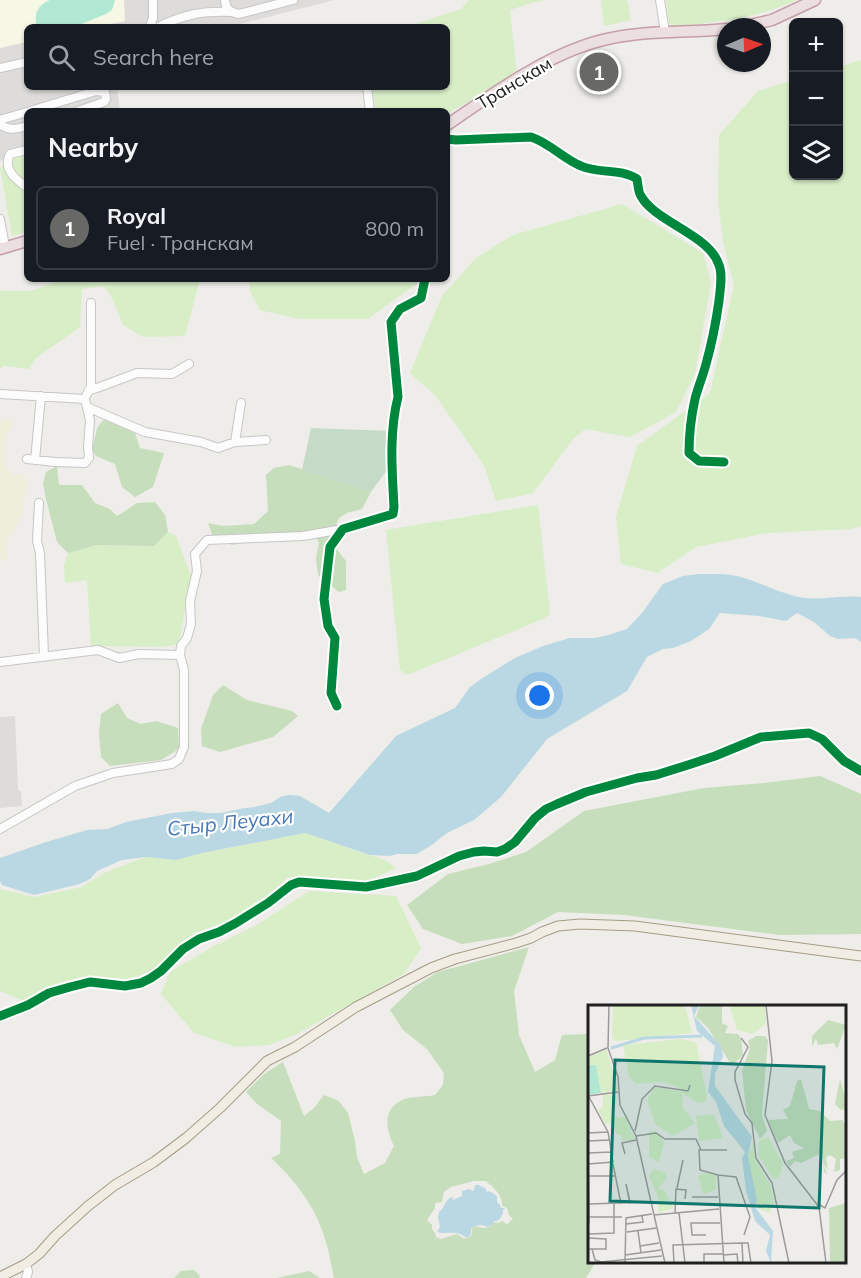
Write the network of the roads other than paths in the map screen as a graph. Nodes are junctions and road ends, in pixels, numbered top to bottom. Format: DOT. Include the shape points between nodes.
graph roads {
  1 [pos="153,0"];
  2 [pos="225,0"];
  3 [pos="292,0"];
  4 [pos="660,0"];
  5 [pos="815,0"];
  6 [pos="235,13"];
  7 [pos="771,20"];
  8 [pos="152,24"];
  9 [pos="164,24"];
  10 [pos="717,29"];
  11 [pos="665,32"];
  12 [pos="24,63"];
  13 [pos="0,68"];
  14 [pos="367,90"];
  15 [pos="52,108"];
  16 [pos="87,108"];
  17 [pos="370,108"];
  18 [pos="24,113"];
  19 [pos="0,122"];
  20 [pos="450,123"];
  21 [pos="24,127"];
  22 [pos="450,139"];
  23 [pos="24,151"];
  24 [pos="3,162"];
  25 [pos="24,185"];
  26 [pos="0,219"];
  27 [pos="24,242"];
  28 [pos="3,248"];
  29 [pos="425,282"];
  30 [pos="91,303"];
  31 [pos="189,364"];
  32 [pos="89,390"];
  33 [pos="0,394"];
  34 [pos="41,396"];
  35 [pos="86,403"];
  36 [pos="241,403"];
  37 [pos="266,440"];
  38 [pos="235,442"];
  39 [pos="724,462"];
  40 [pos="39,503"];
  41 [pos="344,529"];
  42 [pos="180,655"];
  43 [pos="44,656"];
  44 [pos="0,662"];
  45 [pos="337,706"];
  46 [pos="861,771"];
  47 [pos="0,829"];
  48 [pos="861,956"];
  49 [pos="0,1016"];
  50 [pos="26,1264"];
  51 [pos="0,1277"];
  52 [pos="26,1278"];
  1 -- 8 [label="street"];
  2 -- 6 [label="street" via="226,7"];
  3 -- 6 [label="street"];
  4 -- 11 [label="street"];
  5 -- 7 [label="highway"];
  6 -- 9 [label="street" via="198,13"];
  10 -- 11 [label="highway, Транскам"];
  11 -- 20 [label="highway, Транскам" via="633,34 584,45 520,78"];
  12 -- 13 [label="street"];
  14 -- 17 [label="street"];
  15 -- 16 [label="street" via="96,91 105,92 104,102"];
  18 -- 19 [label="street"];
  19 -- 21 [label="street" via="7,129"];
  22 -- 39 [label="street" via="531,137 580,166 631,175 650,208 709,249 719,263 720,293 695,398 689,453 699,461"];
  23 -- 24 [label="street" via="10,154"];
  24 -- 25 [label="street"];
  26 -- 28 [label="street"];
  27 -- 28 [label="highway"];
  29 -- 41 [label="street" via="422,298 400,309 391,322 399,397 392,463 393,514"];
  30 -- 32 [label="street"];
  31 -- 32 [label="street" via="172,374 137,373"];
  32 -- 35 [label="street"];
  33 -- 34 [label="street"];
  34 -- 35 [label="street"];
  34 -- 35 [label="street" via="31,460 85,463 89,458 90,420"];
  35 -- 38 [label="street" via="145,432 218,448"];
  36 -- 38 [label="street"];
  37 -- 38 [label="street"];
  40 -- 43 [label="street" via="37,541"];
  41 -- 42 [label="street" via="303,536 207,540 195,554 197,571 189,601 191,624"];
  41 -- 45 [label="street" via="330,547 324,599 328,626 335,638 331,693"];
  42 -- 43 [label="street" via="139,654 119,658 98,650"];
  42 -- 47 [label="street" via="184,670 184,747 179,759 172,764 113,773 75,786"];
  43 -- 44 [label="street"];
  46 -- 49 [label="street" via="809,733 761,737 688,765 586,792 556,804 535,818 515,842 497,852 484,850 459,856 417,876 366,887 299,882 236,923 183,949 161,971 141,983 125,986 90,982 49,993"];
  48 -- 50 [label="main road" via="595,923 558,926 531,939 455,959 356,1007 267,1061 186,1138 88,1206"];
  50 -- 51 [label="main road"];
  50 -- 52 [label="street"];
}
